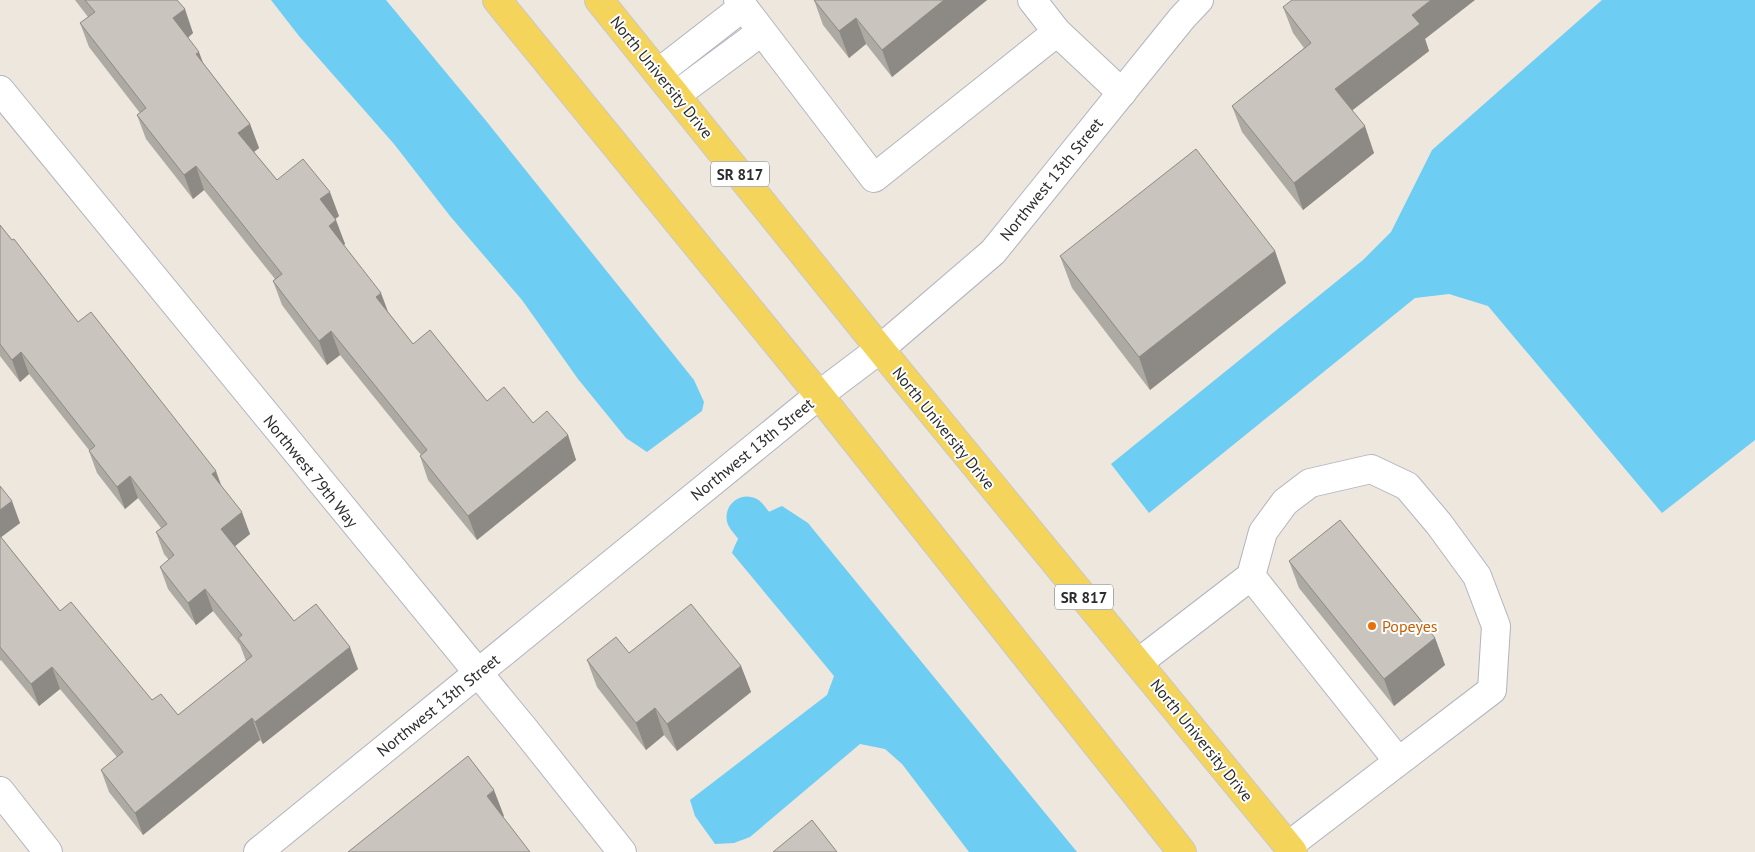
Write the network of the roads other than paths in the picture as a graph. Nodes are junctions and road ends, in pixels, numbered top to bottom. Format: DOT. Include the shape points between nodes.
graph roads {
  1 [pos="497,0"];
  2 [pos="600,0"];
  3 [pos="1032,0"];
  4 [pos="1200,0"];
  5 [pos="741,4"];
  6 [pos="761,32"];
  7 [pos="1057,32"];
  8 [pos="658,73"];
  9 [pos="0,90"];
  10 [pos="1122,93"];
  11 [pos="676,95"];
  12 [pos="880,349"];
  13 [pos="819,394"];
  14 [pos="1251,576"];
  15 [pos="1138,664"];
  16 [pos="477,673"];
  17 [pos="1398,761"];
  18 [pos="0,792"];
  19 [pos="1291,849"];
  20 [pos="48,852"];
  21 [pos="258,852"];
  22 [pos="622,852"];
  23 [pos="1182,852"];
  1 -- 13 [label="main road"];
  2 -- 8 [label="main road, North University Drive / SR 817"];
  3 -- 7 [label="street"];
  4 -- 10 [label="street, Northwest 13th Street"];
  5 -- 6 [label="street"];
  5 -- 8 [label="street"];
  6 -- 7 [label="street" via="874,178"];
  6 -- 11 [label="street"];
  7 -- 10 [label="street"];
  8 -- 11 [label="main road, North University Drive / SR 817"];
  9 -- 16 [label="street, Northwest 79th Way"];
  10 -- 12 [label="street, Northwest 13th Street" via="993,252"];
  11 -- 12 [label="main road, North University Drive / SR 817"];
  12 -- 13 [label="street, Northwest 13th Street"];
  12 -- 15 [label="main road, North University Drive / SR 817"];
  13 -- 16 [label="street, Northwest 13th Street"];
  13 -- 23 [label="main road"];
  14 -- 15 [label="street"];
  14 -- 17 [label="street"];
  14 -- 17 [label="street" via="1263,532 1285,502 1310,483 1371,469 1407,486 1439,524 1477,576 1496,626 1492,690"];
  15 -- 19 [label="main road, North University Drive / SR 817"];
  16 -- 21 [label="street, Northwest 13th Street"];
  16 -- 22 [label="street, Northwest 79th Way"];
  17 -- 19 [label="street"];
  18 -- 20 [label="street"];
}
